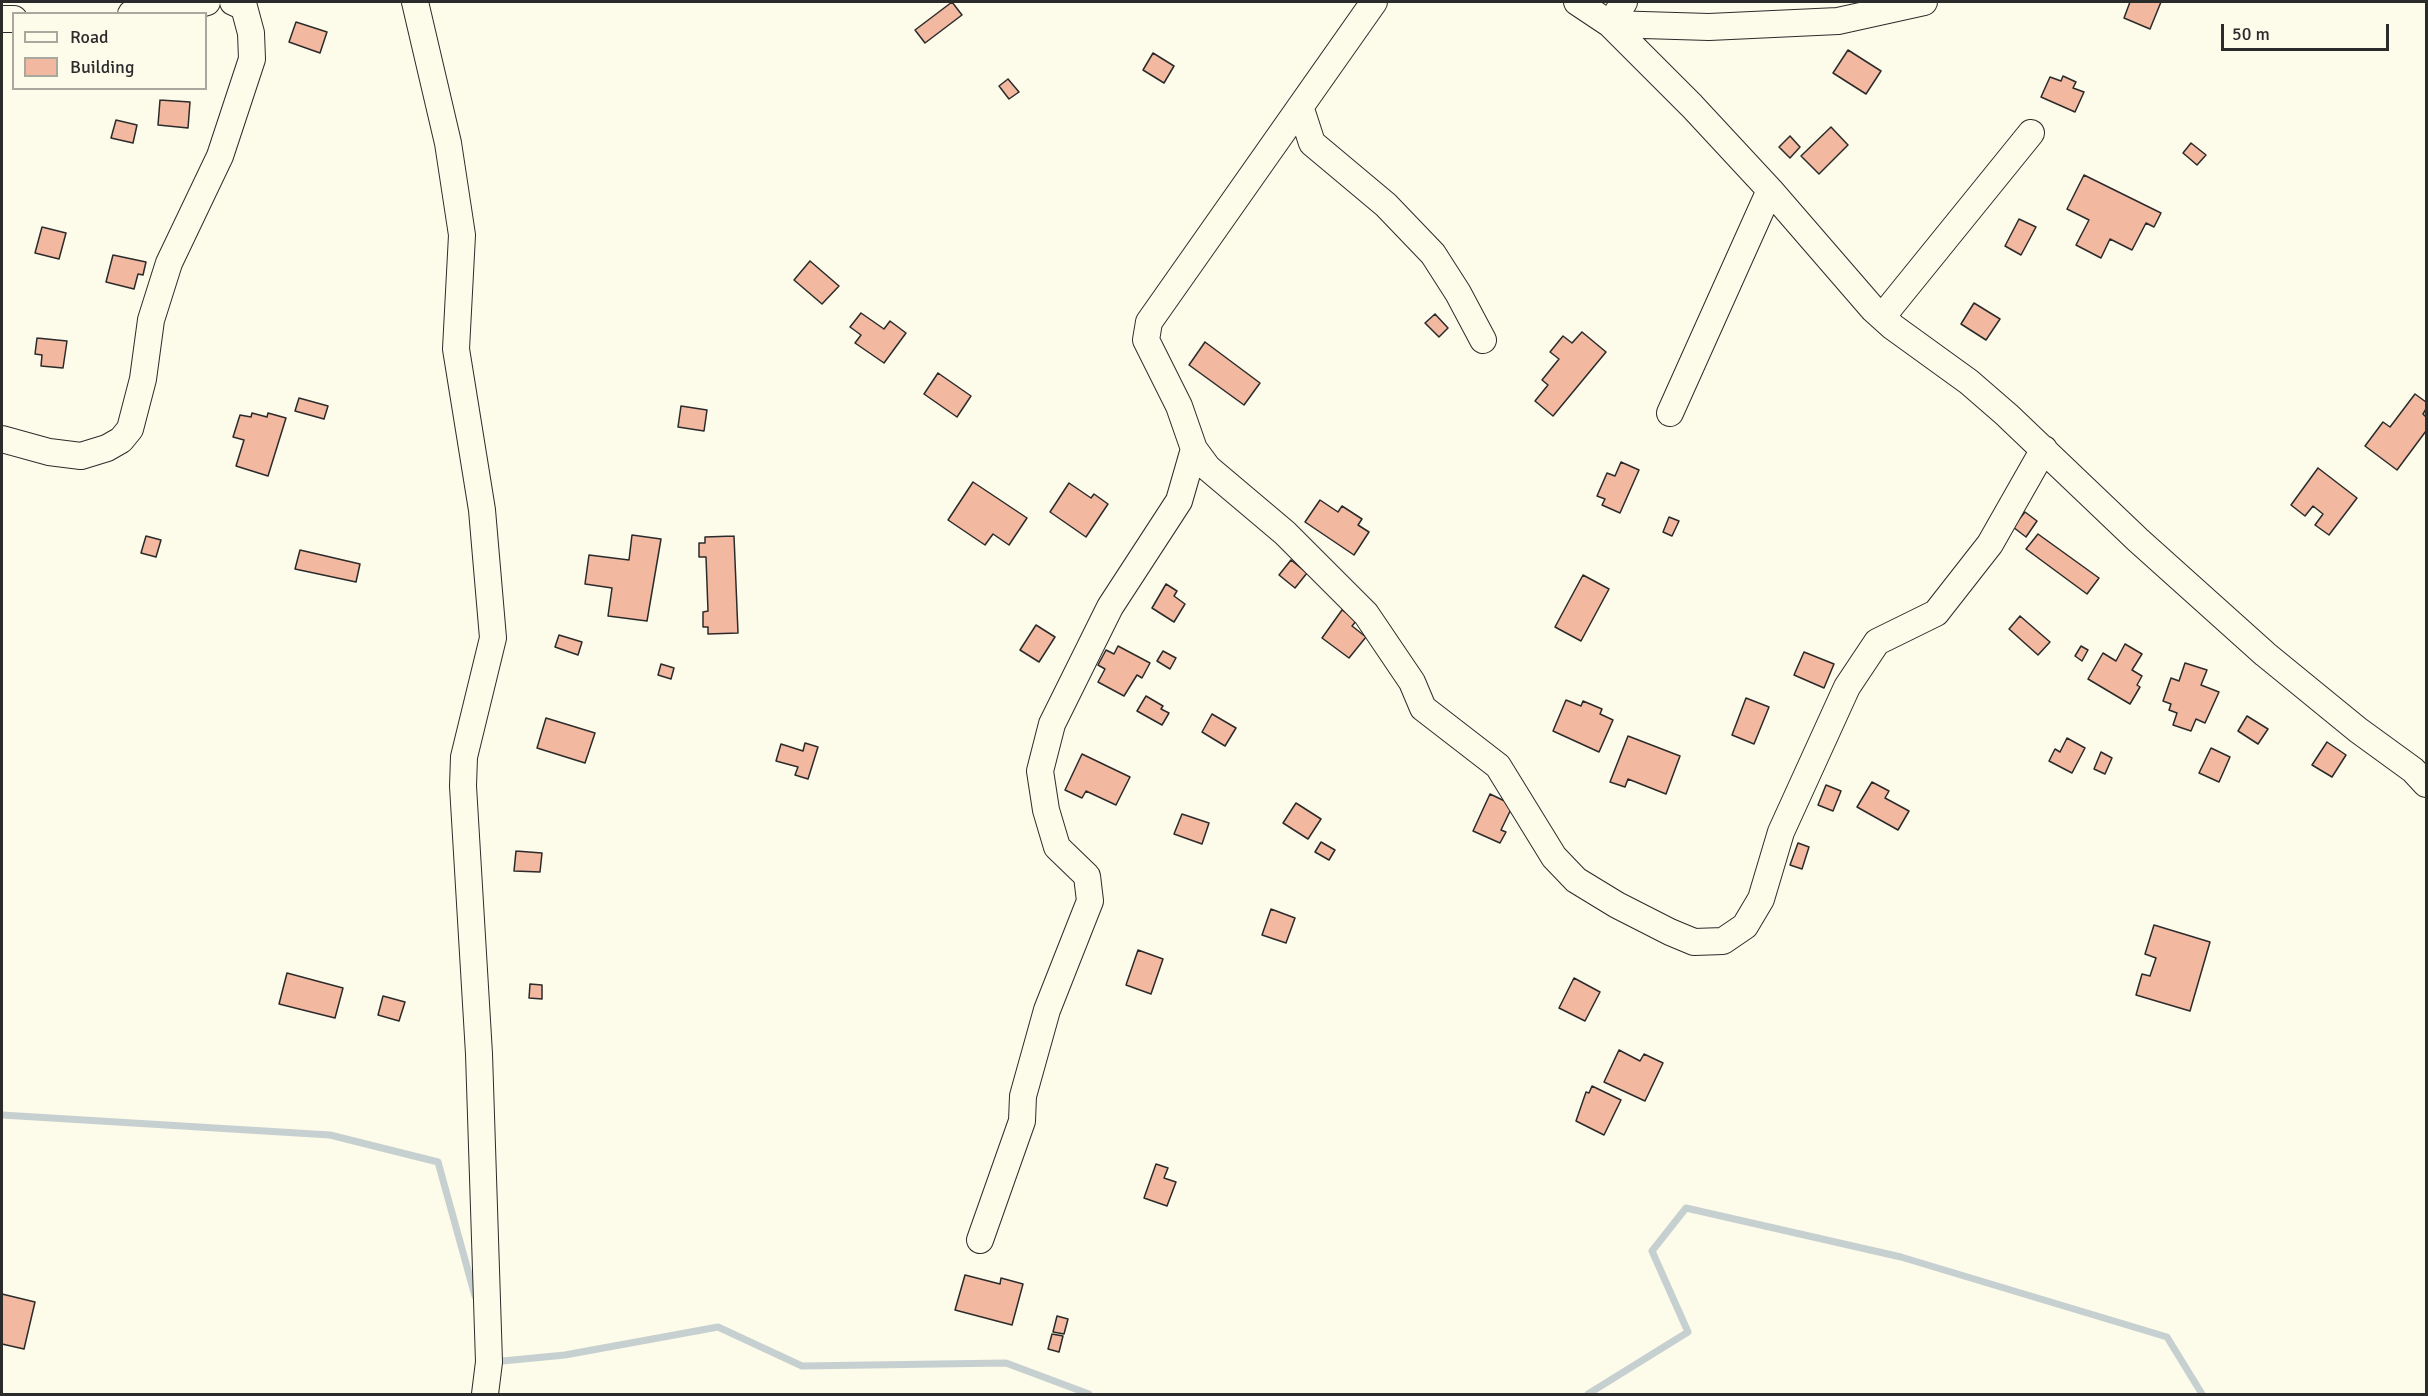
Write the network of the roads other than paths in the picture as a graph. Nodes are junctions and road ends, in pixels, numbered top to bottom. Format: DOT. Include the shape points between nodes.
graph roads {
  1 [pos="207,2"];
  2 [pos="233,2"];
  3 [pos="415,2"];
  4 [pos="1374,2"];
  5 [pos="1577,2"];
  6 [pos="1624,2"];
  7 [pos="1924,2"];
  8 [pos="152,12"];
  9 [pos="1610,24"];
  10 [pos="1301,109"];
  11 [pos="2031,133"];
  12 [pos="1770,190"];
  13 [pos="1882,317"];
  14 [pos="1483,340"];
  15 [pos="1670,413"];
  16 [pos="2,439"];
  17 [pos="1194,449"];
  18 [pos="2044,449"];
  19 [pos="2427,784"];
  20 [pos="980,1240"];
  21 [pos="485,1395"];
  1 -- 8 [label="street"];
  2 -- 16 [label="street" via="244,7 252,59 219,156 169,263 151,320 143,379 130,429 107,448 81,456"];
  3 -- 21 [label="street" via="448,143 462,235 456,349 482,510 493,638 464,757 463,786 480,1066 489,1362"];
  4 -- 10 [label="street"];
  5 -- 9 [label="street"];
  6 -- 9 [label="street"];
  7 -- 9 [label="street" via="1838,21 1709,27"];
  9 -- 12 [label="street"];
  10 -- 14 [label="street" via="1312,143 1386,206 1433,254"];
  10 -- 17 [label="street" via="1149,322 1146,340 1179,406"];
  11 -- 13 [label="street"];
  12 -- 13 [label="street"];
  12 -- 15 [label="street"];
  13 -- 18 [label="street" via="1969,382"];
  17 -- 18 [label="street" via="1208,468 1285,533 1366,614 1412,682 1423,708 1498,766 1554,857 1576,880 1628,911 1694,942 1723,941 1745,926 1761,898 1781,832 1847,687 1877,642 1936,613 1990,544"];
  17 -- 20 [label="street" via="1179,501 1110,607 1052,724 1040,771 1046,810 1057,847 1087,876 1090,901 1047,1010 1023,1096 1022,1121"];
  18 -- 19 [label="street" via="2265,654"];
}
